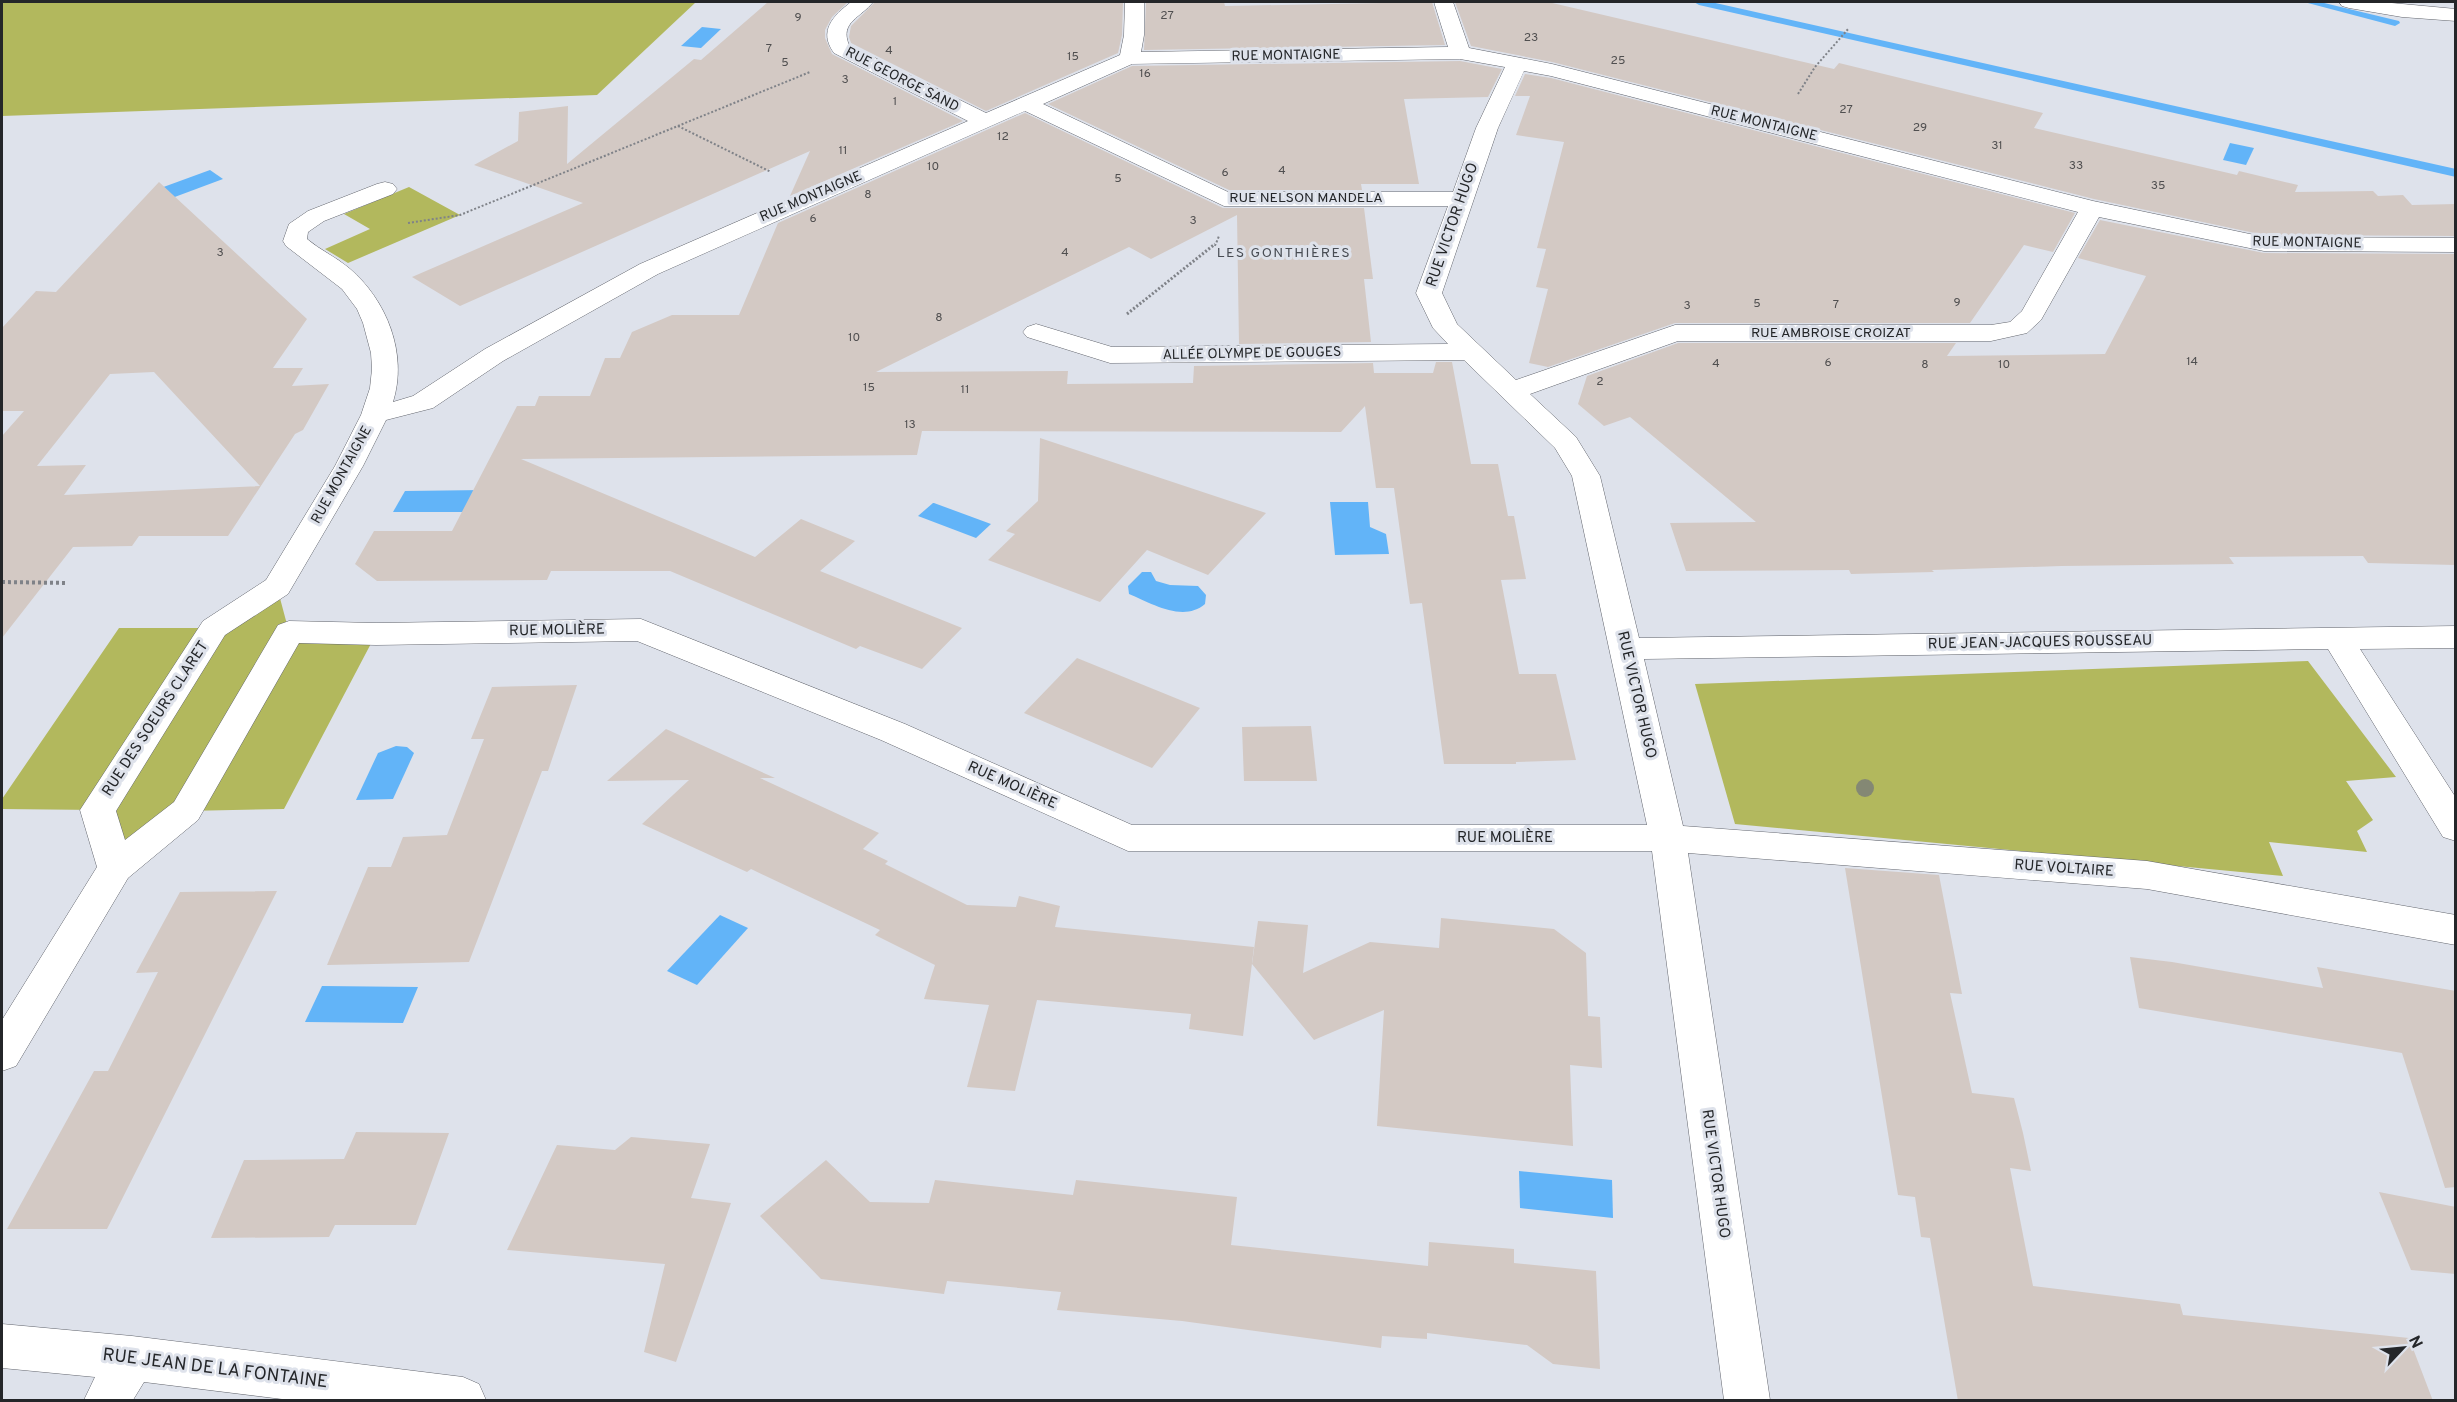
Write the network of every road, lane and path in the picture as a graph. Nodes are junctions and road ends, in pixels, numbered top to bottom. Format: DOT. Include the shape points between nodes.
graph roads {
  1 [pos="863,2"];
  2 [pos="1134,2"];
  3 [pos="1444,2"];
  4 [pos="2349,2"];
  5 [pos="2456,15"];
  6 [pos="1849,28"];
  7 [pos="1460,53"];
  8 [pos="850,56"];
  9 [pos="1129,58"];
  10 [pos="1517,63"];
  11 [pos="1796,97"];
  12 [pos="1027,104"];
  13 [pos="985,121"];
  14 [pos="678,126"];
  15 [pos="385,189"];
  16 [pos="817,194"];
  17 [pos="1224,199"];
  18 [pos="1462,199"];
  19 [pos="2092,208"];
  20 [pos="404,224"];
  21 [pos="2456,245"];
  22 [pos="1036,332"];
  23 [pos="1472,352"];
  24 [pos="1110,355"];
  25 [pos="1512,391"];
  26 [pos="375,415"];
  27 [pos="2,582"];
  28 [pos="68,583"];
  29 [pos="276,587"];
  30 [pos="289,632"];
  31 [pos="2456,637"];
  32 [pos="2337,638"];
  33 [pos="1625,649"];
  34 [pos="2456,828"];
  35 [pos="1668,838"];
  36 [pos="115,868"];
  37 [pos="2456,930"];
  38 [pos="2,1054"];
  39 [pos="2,1346"];
  40 [pos="132,1358"];
  41 [pos="108,1401"];
  42 [pos="463,1401"];
  43 [pos="1747,1401"];
  1 -- 8 [label="street, RUE GEORGE SAND" via="835,30 835,39"];
  2 -- 9 [label="street"];
  3 -- 7 [label="street"];
  4 -- 5 [label="street"];
  6 -- 11 [label="path" via="1815,67"];
  7 -- 9 [label="street, RUE MONTAIGNE"];
  7 -- 10 [label="street, RUE MONTAIGNE"];
  8 -- 13 [label="street, RUE GEORGE SAND"];
  8 -- 14 [label="path"];
  9 -- 12 [label="street, RUE MONTAIGNE"];
  10 -- 18 [label="street, RUE VICTOR HUGO" via="1487,128"];
  10 -- 19 [label="street, RUE MONTAIGNE"];
  12 -- 13 [label="street, RUE MONTAIGNE"];
  12 -- 17 [label="street, RUE NELSON MANDELA"];
  13 -- 16 [label="street, RUE MONTAIGNE"];
  14 -- 16 [label="path"];
  14 -- 20 [label="path" via="460,215"];
  15 -- 26 [label="street" via="316,216 297,229 295,241 354,286 369,306 382,343 384,366 384,385"];
  16 -- 26 [label="street, RUE MONTAIGNE" via="638,274 494,355 423,402"];
  17 -- 18 [label="street, RUE NELSON MANDELA"];
  17 -- 24 [label="path" via="1228,221 1214,247 1133,308 1113,330"];
  18 -- 23 [label="street, RUE VICTOR HUGO" via="1429,293 1446,328"];
  19 -- 21 [label="street, RUE MONTAIGNE" via="2264,244"];
  19 -- 25 [label="street, RUE AMBROISE CROIZAT" via="2032,315 2018,328 1991,333 1674,333"];
  22 -- 24 [label="street, ALLÉE OLYMPE DE GOUGES"];
  23 -- 24 [label="street, ALLÉE OLYMPE DE GOUGES"];
  23 -- 25 [label="street, RUE VICTOR HUGO"];
  25 -- 33 [label="street, RUE VICTOR HUGO" via="1566,443 1586,476"];
  26 -- 29 [label="street, RUE MONTAIGNE"];
  27 -- 28 [label="path"];
  29 -- 30 [label="street"];
  29 -- 36 [label="street, RUE DES SOEURS CLARET" via="214,628 98,810"];
  30 -- 35 [label="street, RUE MOLIÈRE" via="641,630 893,732 1128,838"];
  30 -- 36 [label="street" via="186,810"];
  31 -- 32 [label="street, RUE JEAN-JACQUES ROUSSEAU"];
  32 -- 33 [label="street, RUE JEAN-JACQUES ROUSSEAU"];
  32 -- 34 [label="street"];
  33 -- 35 [label="street, RUE VICTOR HUGO"];
  35 -- 37 [label="street, RUE VOLTAIRE" via="2147,875"];
  35 -- 43 [label="street, RUE VICTOR HUGO"];
  36 -- 38 [label="street"];
  39 -- 40 [label="street, RUE JEAN DE LA FONTAINE"];
  40 -- 41 [label="street"];
  40 -- 42 [label="street, RUE JEAN DE LA FONTAINE"];
}
